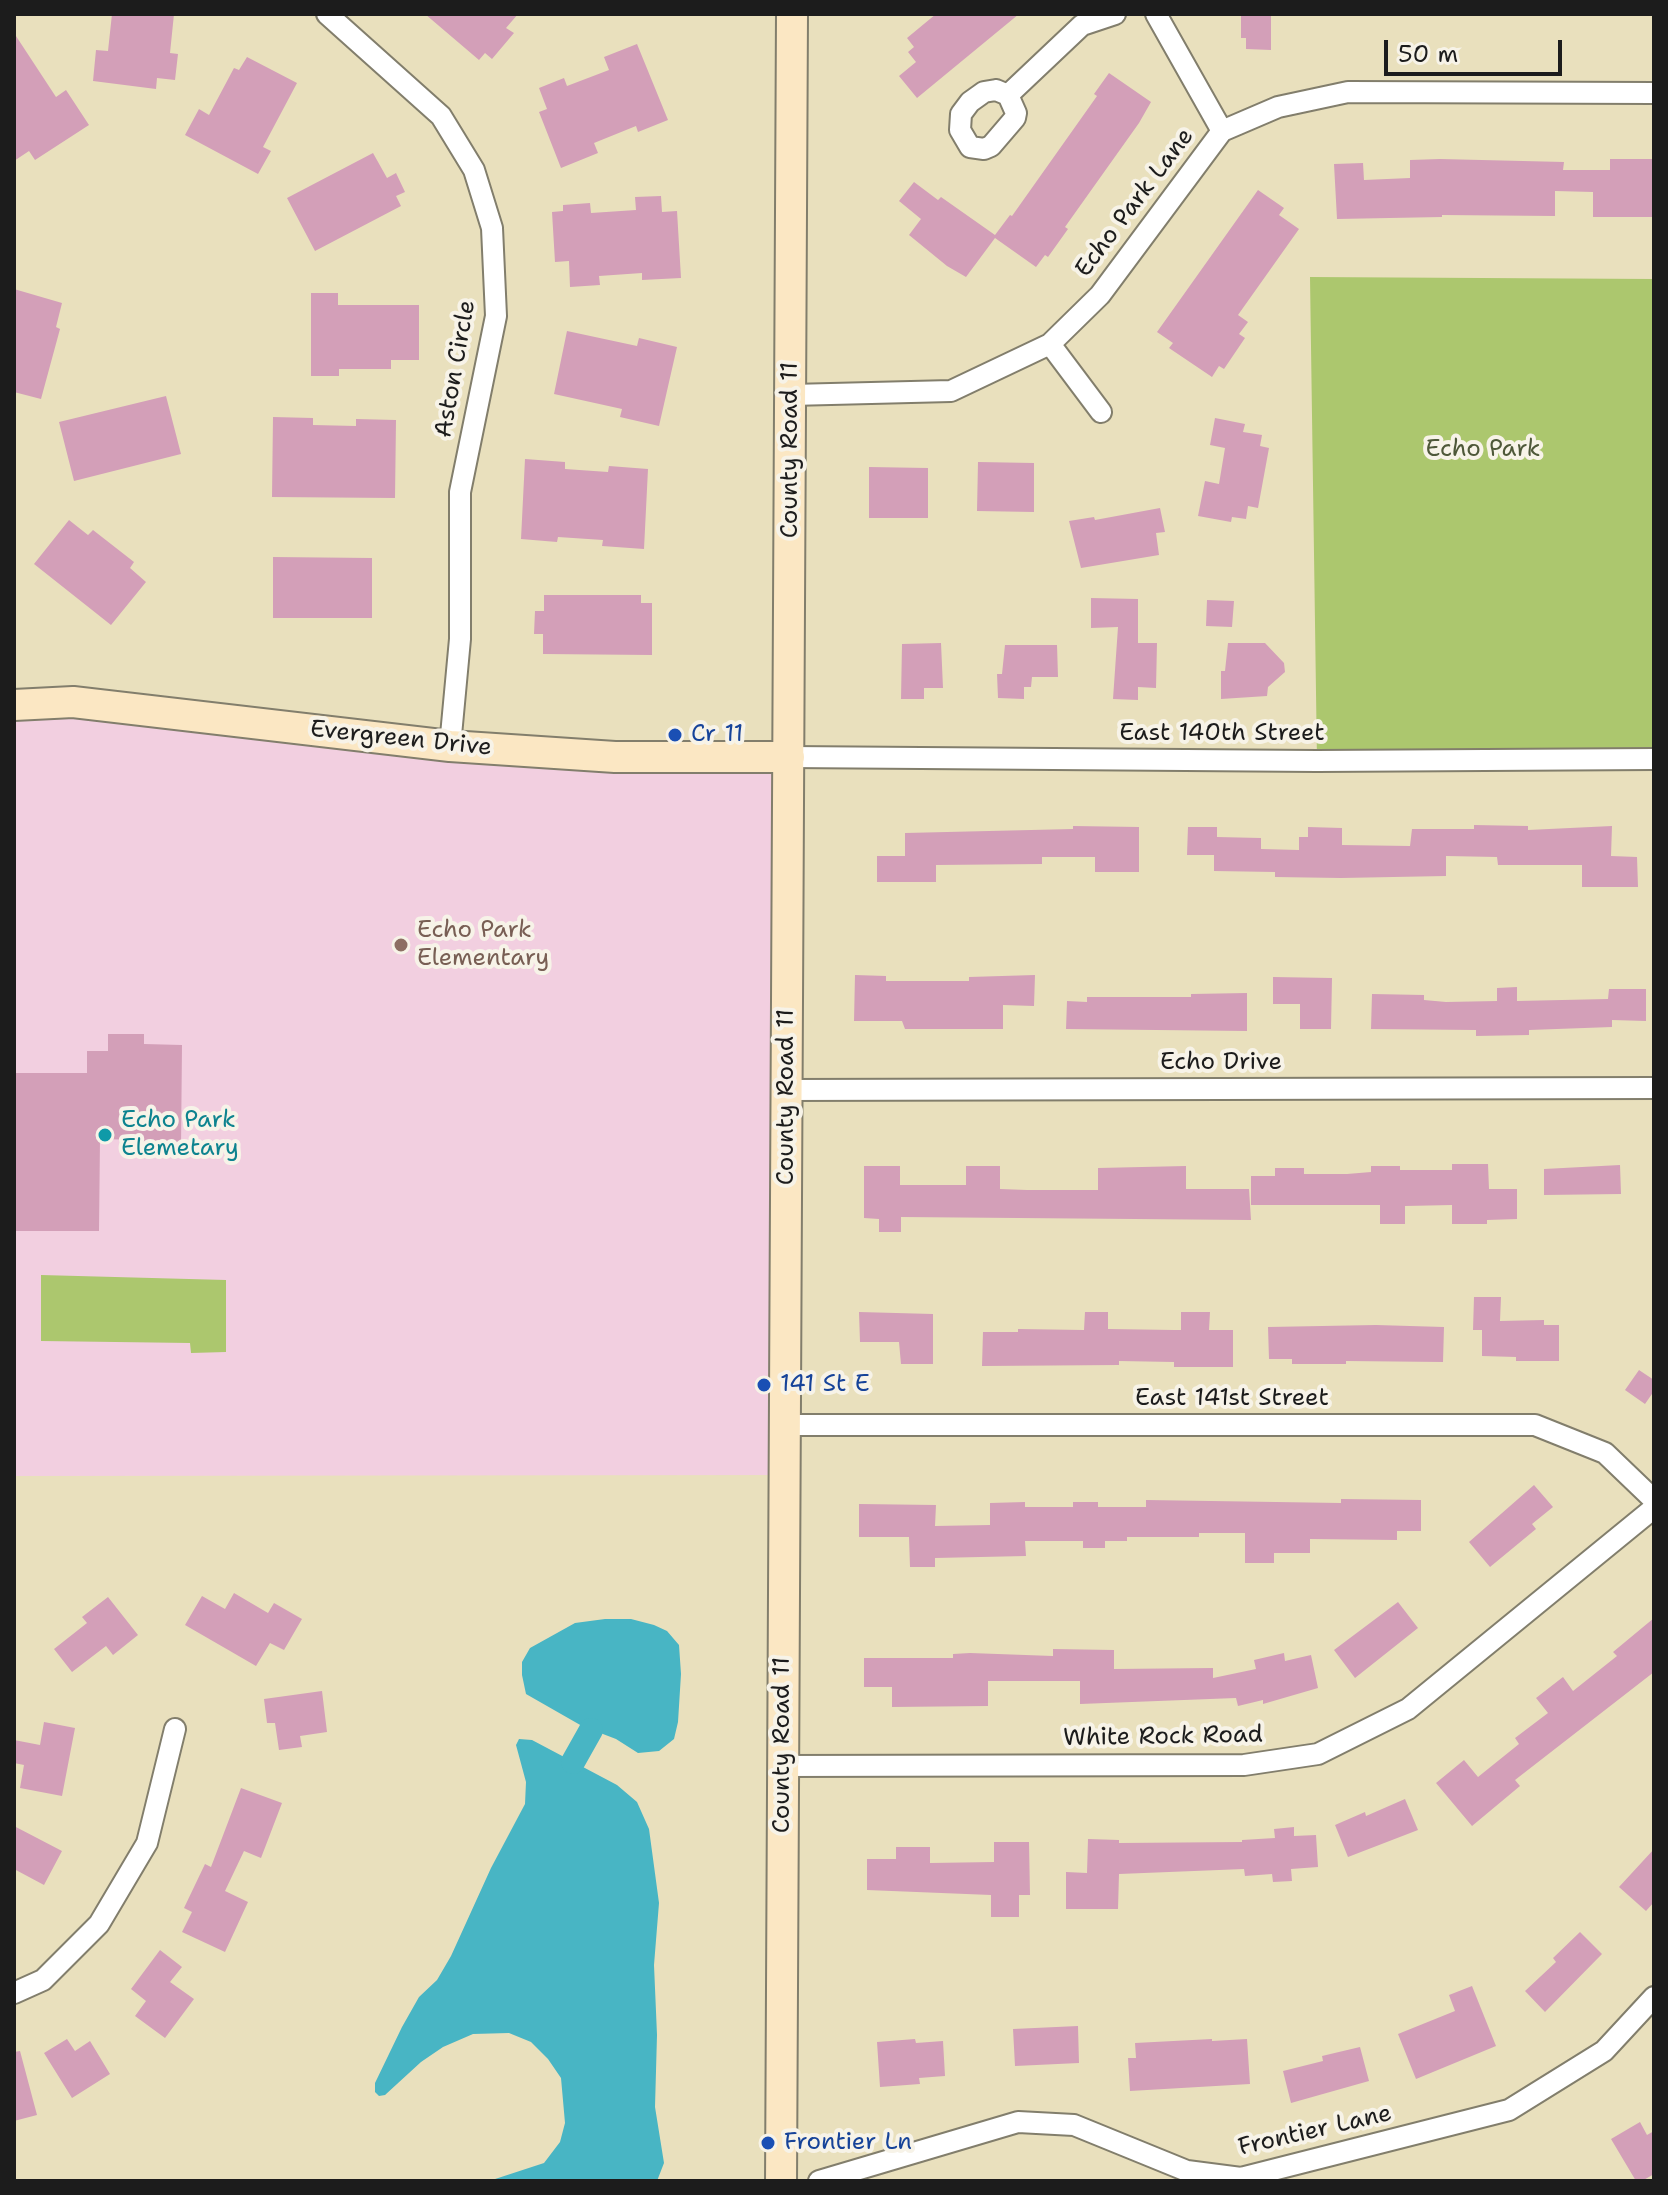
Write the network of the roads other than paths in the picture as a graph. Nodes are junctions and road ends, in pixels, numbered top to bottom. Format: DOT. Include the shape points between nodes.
graph roads {
  1 [pos="327,14"];
  2 [pos="792,14"];
  3 [pos="1115,14"];
  4 [pos="1156,14"];
  5 [pos="1654,93"];
  6 [pos="1008,95"];
  7 [pos="1222,131"];
  8 [pos="1050,344"];
  9 [pos="791,395"];
  10 [pos="1101,412"];
  11 [pos="14,705"];
  12 [pos="450,746"];
  13 [pos="789,757"];
  14 [pos="1654,759"];
  15 [pos="1654,1088"];
  16 [pos="787,1090"];
  17 [pos="786,1425"];
  18 [pos="1654,1500"];
  19 [pos="1654,1508"];
  20 [pos="175,1729"];
  21 [pos="783,1766"];
  22 [pos="14,1993"];
  23 [pos="1654,1997"];
  24 [pos="781,2181"];
  25 [pos="819,2181"];
  1 -- 12 [label="street, Aston Circle" via="441,116 474,170 492,228 496,316 460,492 460,639"];
  2 -- 9 [label="street, County Road 11"];
  3 -- 6 [label="street" via="1082,25"];
  4 -- 7 [label="street"];
  5 -- 7 [label="street, Echo Park Lane" via="1348,92 1278,107"];
  7 -- 8 [label="street, Echo Park Lane" via="1100,295"];
  8 -- 9 [label="street, Echo Park Lane" via="951,391"];
  8 -- 10 [label="street"];
  9 -- 13 [label="street, County Road 11"];
  11 -- 12 [label="street, Evergreen Drive" via="73,702"];
  12 -- 13 [label="street, Evergreen Drive" via="615,757"];
  13 -- 14 [label="street, East 140th Street"];
  13 -- 16 [label="street, County Road 11"];
  15 -- 16 [label="street, Echo Drive"];
  16 -- 17 [label="street, County Road 11"];
  17 -- 18 [label="street, East 141st Street" via="1535,1425 1605,1453"];
  17 -- 21 [label="street, County Road 11"];
  19 -- 21 [label="street, White Rock Road" via="1408,1709 1318,1754 1244,1765"];
  20 -- 22 [label="street" via="147,1843 99,1924 43,1980"];
  21 -- 24 [label="street, County Road 11"];
  23 -- 25 [label="street, Frontier Lane" via="1604,2051 1509,2110 1241,2178 1187,2171 1074,2125 1018,2122"];
}
